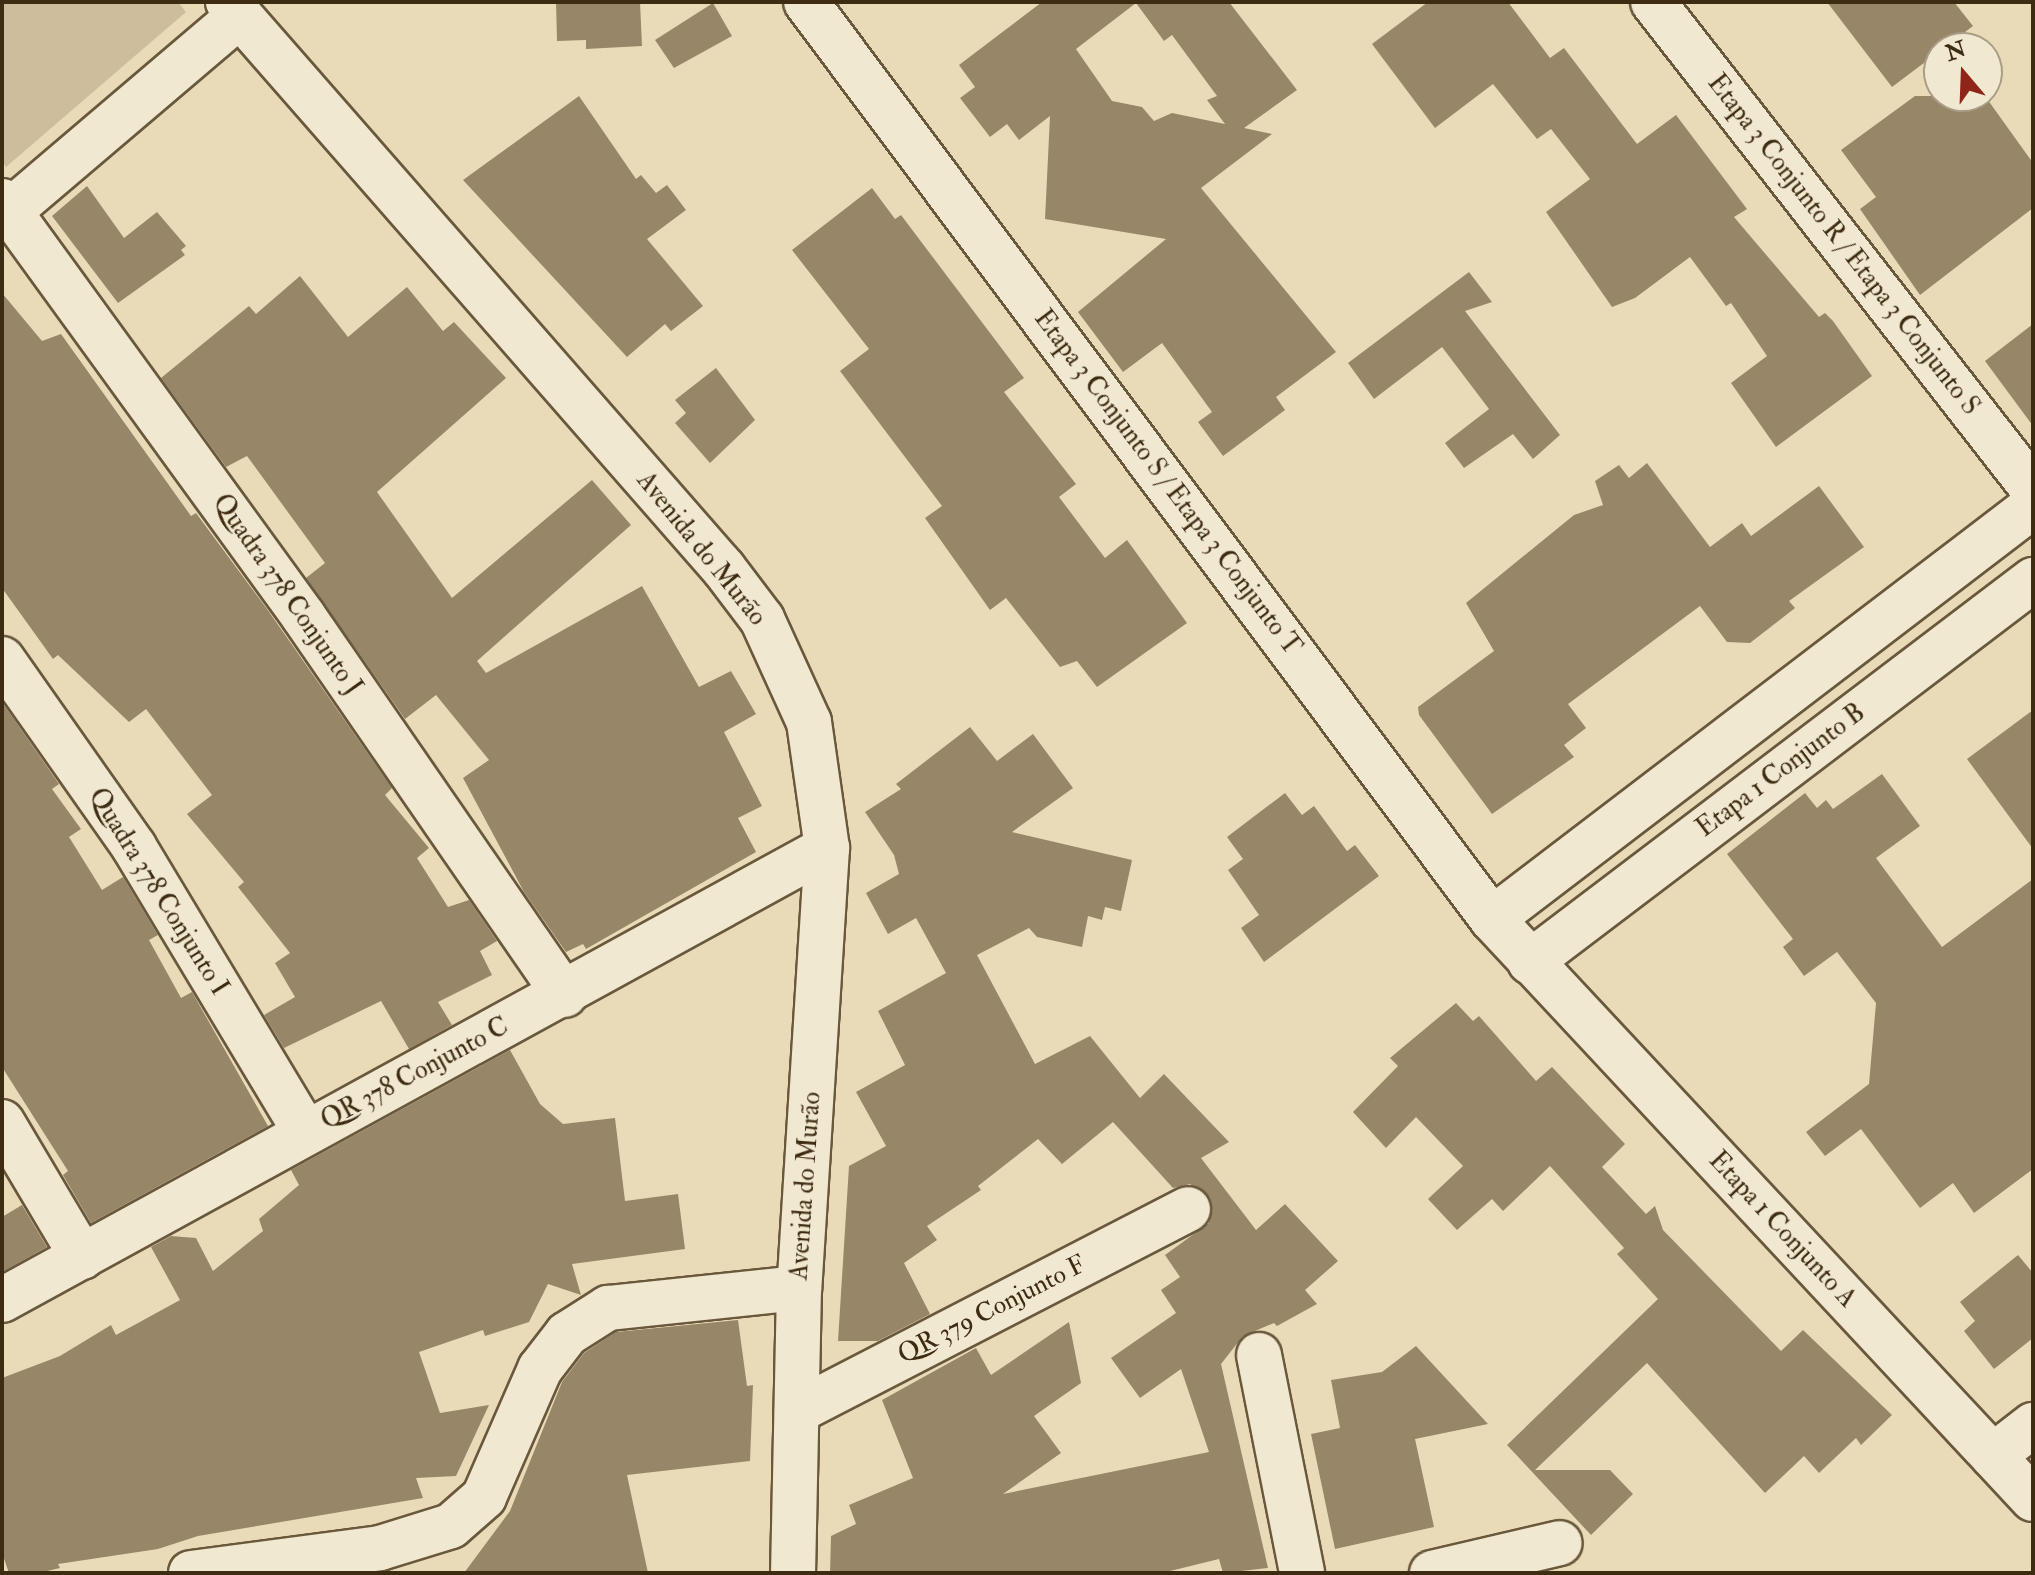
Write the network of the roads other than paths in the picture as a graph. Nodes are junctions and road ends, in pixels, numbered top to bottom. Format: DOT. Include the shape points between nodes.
graph roads {
  1 [pos="806,2"];
  2 [pos="1653,2"];
  3 [pos="234,9"];
  4 [pos="6,206"];
  5 [pos="2033,489"];
  6 [pos="2033,506"];
  7 [pos="2033,580"];
  8 [pos="2,659"];
  9 [pos="827,848"];
  10 [pos="1492,919"];
  11 [pos="1530,962"];
  12 [pos="565,995"];
  13 [pos="2,1122"];
  14 [pos="305,1132"];
  15 [pos="1188,1209"];
  16 [pos="82,1257"];
  17 [pos="799,1288"];
  18 [pos="2,1300"];
  19 [pos="1259,1355"];
  20 [pos="797,1411"];
  21 [pos="2033,1425"];
  22 [pos="1993,1456"];
  23 [pos="2033,1499"];
  24 [pos="1560,1543"];
  25 [pos="191,1573"];
  26 [pos="793,1573"];
  27 [pos="1302,1573"];
  28 [pos="1432,1573"];
  1 -- 10 [label="street, Etapa 3 Conjunto S / Etapa 3 Conjunto T"];
  2 -- 5 [label="street, Etapa 3 Conjunto R / Etapa 3 Conjunto S"];
  3 -- 4 [label="street"];
  3 -- 9 [label="street, Avenida do Murão" via="762,619 809,722"];
  4 -- 12 [label="street, Quadra 378 Conjunto J" via="304,617"];
  6 -- 10 [label="street"];
  7 -- 11 [label="street, Etapa 1 Conjunto B"];
  8 -- 14 [label="street, Quadra 378 Conjunto I" via="134,847"];
  9 -- 12 [label="street, QR 378 Conjunto C"];
  9 -- 17 [label="street, Avenida do Murão"];
  10 -- 11 [label="street, Etapa 3 Conjunto S / Etapa 3 Conjunto T"];
  11 -- 22 [label="street, Etapa 1 Conjunto A"];
  12 -- 14 [label="street, QR 378 Conjunto C"];
  13 -- 16 [label="street"];
  14 -- 16 [label="street, QR 378 Conjunto C"];
  15 -- 20 [label="street, QR 379 Conjunto F"];
  16 -- 18 [label="street, QR 378 Conjunto C"];
  17 -- 20 [label="street, Avenida do Murão"];
  17 -- 25 [label="street" via="608,1308 567,1334 540,1369 484,1497 451,1526 380,1548"];
  19 -- 27 [label="street"];
  20 -- 26 [label="street, Avenida do Murão"];
  21 -- 22 [label="street"];
  22 -- 23 [label="street, Etapa 1 Conjunto A"];
  24 -- 28 [label="street"];
}
